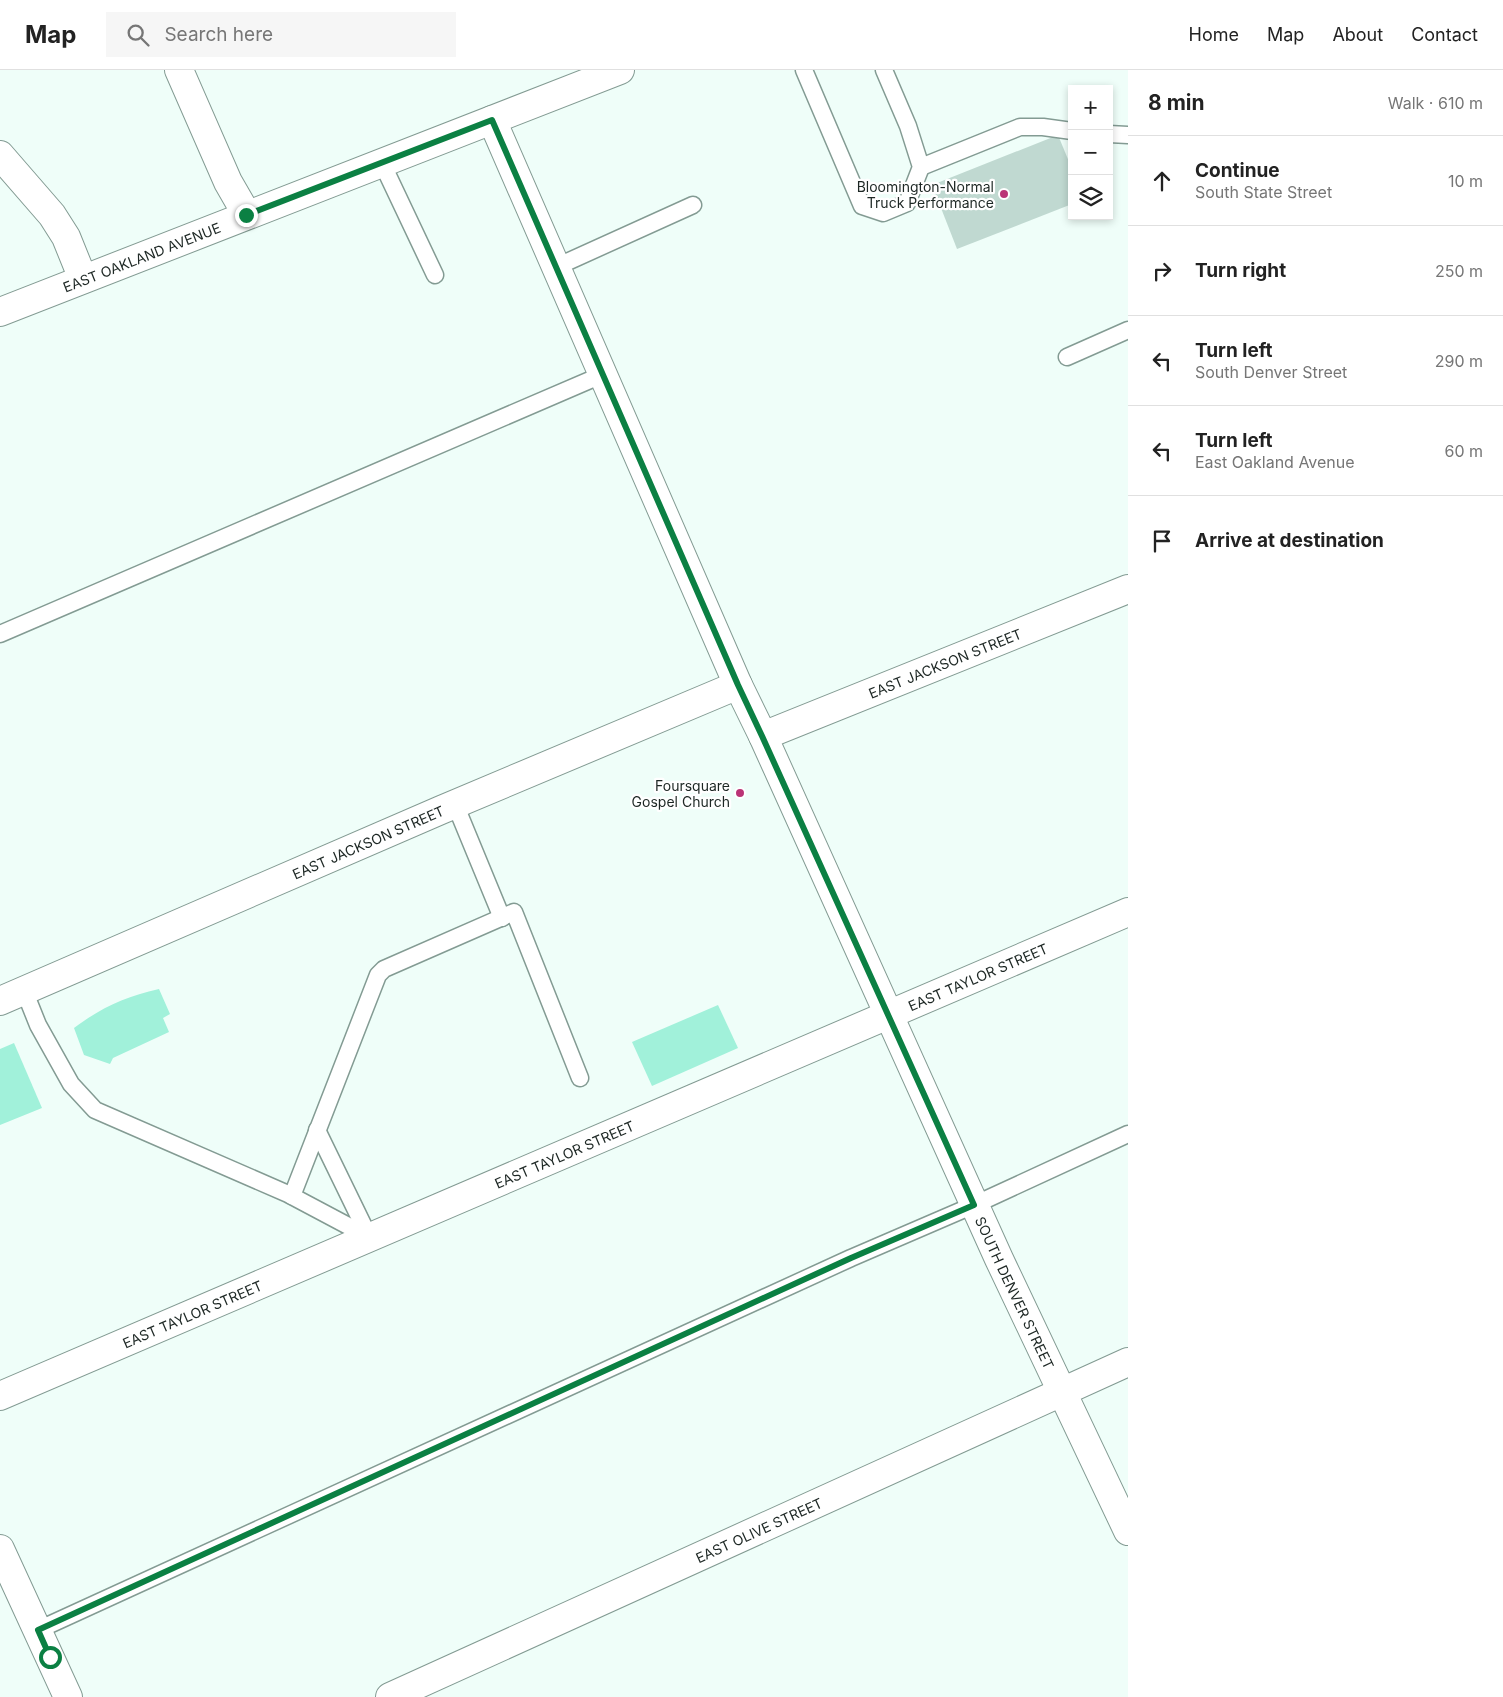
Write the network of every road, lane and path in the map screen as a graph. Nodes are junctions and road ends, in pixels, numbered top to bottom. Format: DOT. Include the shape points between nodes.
graph roads {
  1 [pos="179,70"];
  2 [pos="620,70"];
  3 [pos="804,70"];
  4 [pos="884,70"];
  5 [pos="492,120"];
  6 [pos="1068,130"];
  7 [pos="1113,134"];
  8 [pos="1128,136"];
  9 [pos="0,155"];
  10 [pos="382,163"];
  11 [pos="921,167"];
  12 [pos="693,205"];
  13 [pos="246,215"];
  14 [pos="556,267"];
  15 [pos="435,276"];
  16 [pos="82,279"];
  17 [pos="0,312"];
  18 [pos="1128,330"];
  19 [pos="1067,357"];
  20 [pos="604,374"];
  21 [pos="1128,589"];
  22 [pos="0,634"];
  23 [pos="738,685"];
  24 [pos="762,736"];
  25 [pos="455,804"];
  26 [pos="1128,912"];
  27 [pos="502,918"];
  28 [pos="12,996"];
  29 [pos="888,1016"];
  30 [pos="580,1078"];
  31 [pos="317,1130"];
  32 [pos="1128,1134"];
  33 [pos="292,1196"];
  34 [pos="974,1205"];
  35 [pos="369,1237"];
  36 [pos="1128,1362"];
  37 [pos="1062,1392"];
  38 [pos="0,1396"];
  39 [pos="1128,1531"];
  40 [pos="0,1549"];
  41 [pos="38,1630"];
  42 [pos="68,1697"];
  43 [pos="390,1697"];
  1 -- 13 [label="street"];
  2 -- 5 [label="street, EAST OAKLAND AVENUE"];
  3 -- 11 [label="lane" via="862,206 883,213 908,203"];
  4 -- 11 [label="lane"];
  5 -- 10 [label="street, EAST OAKLAND AVENUE"];
  5 -- 14 [label="street, SOUTH DENVER STREET"];
  6 -- 11 [label="lane" via="1020,127"];
  7 -- 8 [label="lane"];
  9 -- 16 [label="street" via="52,215 66,237"];
  10 -- 13 [label="street, EAST OAKLAND AVENUE"];
  10 -- 15 [label="lane"];
  12 -- 14 [label="lane"];
  13 -- 16 [label="street, EAST OAKLAND AVENUE"];
  14 -- 20 [label="street, SOUTH DENVER STREET"];
  16 -- 17 [label="street, EAST OAKLAND AVENUE"];
  18 -- 19 [label="lane"];
  20 -- 22 [label="lane"];
  20 -- 23 [label="street, SOUTH DENVER STREET"];
  21 -- 24 [label="street, EAST JACKSON STREET"];
  23 -- 24 [label="street, SOUTH DENVER STREET"];
  23 -- 25 [label="street, EAST JACKSON STREET"];
  24 -- 29 [label="street, SOUTH DENVER STREET"];
  25 -- 27 [label="lane"];
  25 -- 28 [label="street, EAST JACKSON STREET"];
  26 -- 29 [label="street, EAST TAYLOR STREET"];
  27 -- 30 [label="lane" via="514,912"];
  27 -- 31 [label="lane" via="384,969 378,975"];
  28 -- 33 [label="lane" via="38,1025 72,1084 95,1110"];
  29 -- 34 [label="street, SOUTH DENVER STREET"];
  29 -- 35 [label="street, EAST TAYLOR STREET"];
  31 -- 33 [label="lane"];
  31 -- 35 [label="lane"];
  32 -- 34 [label="lane"];
  33 -- 35 [label="lane"];
  34 -- 37 [label="street, SOUTH DENVER STREET"];
  34 -- 41 [label="lane" via="851,1258"];
  35 -- 38 [label="street, EAST TAYLOR STREET"];
  36 -- 37 [label="street, EAST OLIVE STREET"];
  37 -- 39 [label="street, SOUTH DENVER STREET"];
  37 -- 43 [label="street, EAST OLIVE STREET"];
  40 -- 41 [label="street"];
  41 -- 42 [label="street"];
}
